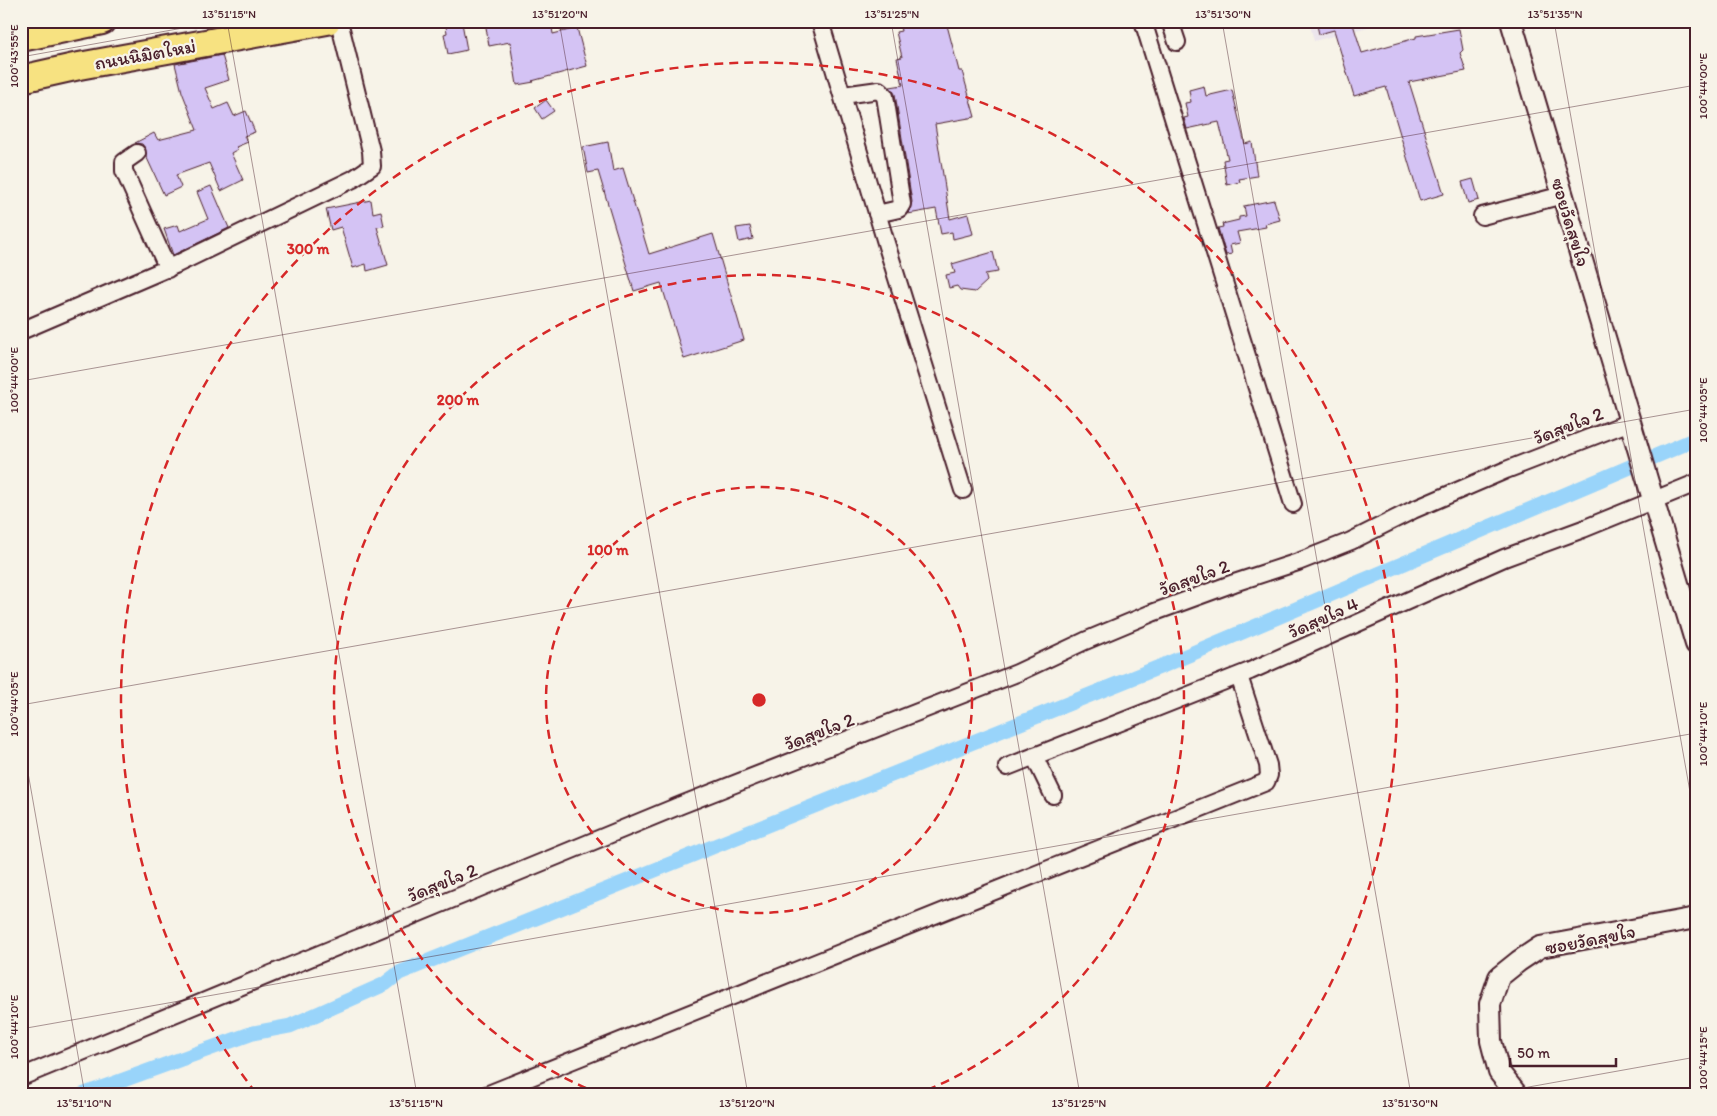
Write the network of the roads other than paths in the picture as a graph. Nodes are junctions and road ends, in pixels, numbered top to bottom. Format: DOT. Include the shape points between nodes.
graph roads {
  1 [pos="102,21"];
  2 [pos="327,21"];
  3 [pos="339,21"];
  4 [pos="820,21"];
  5 [pos="1143,21"];
  6 [pos="1170,21"];
  7 [pos="1511,21"];
  8 [pos="21,38"];
  9 [pos="1177,42"];
  10 [pos="21,79"];
  11 [pos="842,95"];
  12 [pos="137,153"];
  13 [pos="1563,195"];
  14 [pos="877,214"];
  15 [pos="1482,216"];
  16 [pos="168,269"];
  17 [pos="21,331"];
  18 [pos="1633,430"];
  19 [pos="1696,483"];
  20 [pos="963,490"];
  21 [pos="1654,500"];
  22 [pos="1294,504"];
  23 [pos="1696,644"];
  24 [pos="1239,676"];
  25 [pos="1034,756"];
  26 [pos="1007,767"];
  27 [pos="1053,795"];
  28 [pos="1696,918"];
  29 [pos="21,1078"];
  30 [pos="486,1095"];
  31 [pos="1517,1095"];
  1 -- 8 [label="main road, ถนนนิมิตใหม่"];
  2 -- 10 [label="main road, ถนนนิมิตใหม่"];
  3 -- 16 [label="street" via="372,166 353,179"];
  4 -- 11 [label="street"];
  5 -- 22 [label="street"];
  6 -- 9 [label="street"];
  7 -- 13 [label="street, ซอยวัดสุขใจ"];
  11 -- 14 [label="street"];
  11 -- 14 [label="street" via="879,90 885,96 902,204 899,209"];
  12 -- 16 [label="street" via="124,162 124,171"];
  13 -- 15 [label="street"];
  13 -- 18 [label="street, ซอยวัดสุขใจ"];
  14 -- 20 [label="street"];
  16 -- 17 [label="street"];
  18 -- 21 [label="street, ซอยวัดสุขใจ"];
  18 -- 29 [label="street, วัดสุขใจ 2" via="1506,470 1298,562 1152,613 1017,673 681,806"];
  19 -- 21 [label="street, วัดสุขใจ 4"];
  21 -- 23 [label="street, ซอยวัดสุขใจ"];
  21 -- 24 [label="street, วัดสุขใจ 4" via="1504,558"];
  24 -- 25 [label="street, วัดสุขใจ 4"];
  24 -- 30 [label="street" via="1268,765 1266,782"];
  25 -- 26 [label="street, วัดสุขใจ 4"];
  25 -- 27 [label="street"];
  28 -- 31 [label="street, ซอยวัดสุขใจ" via="1540,947 1500,977 1490,1004 1490,1041 1499,1072"];
}
